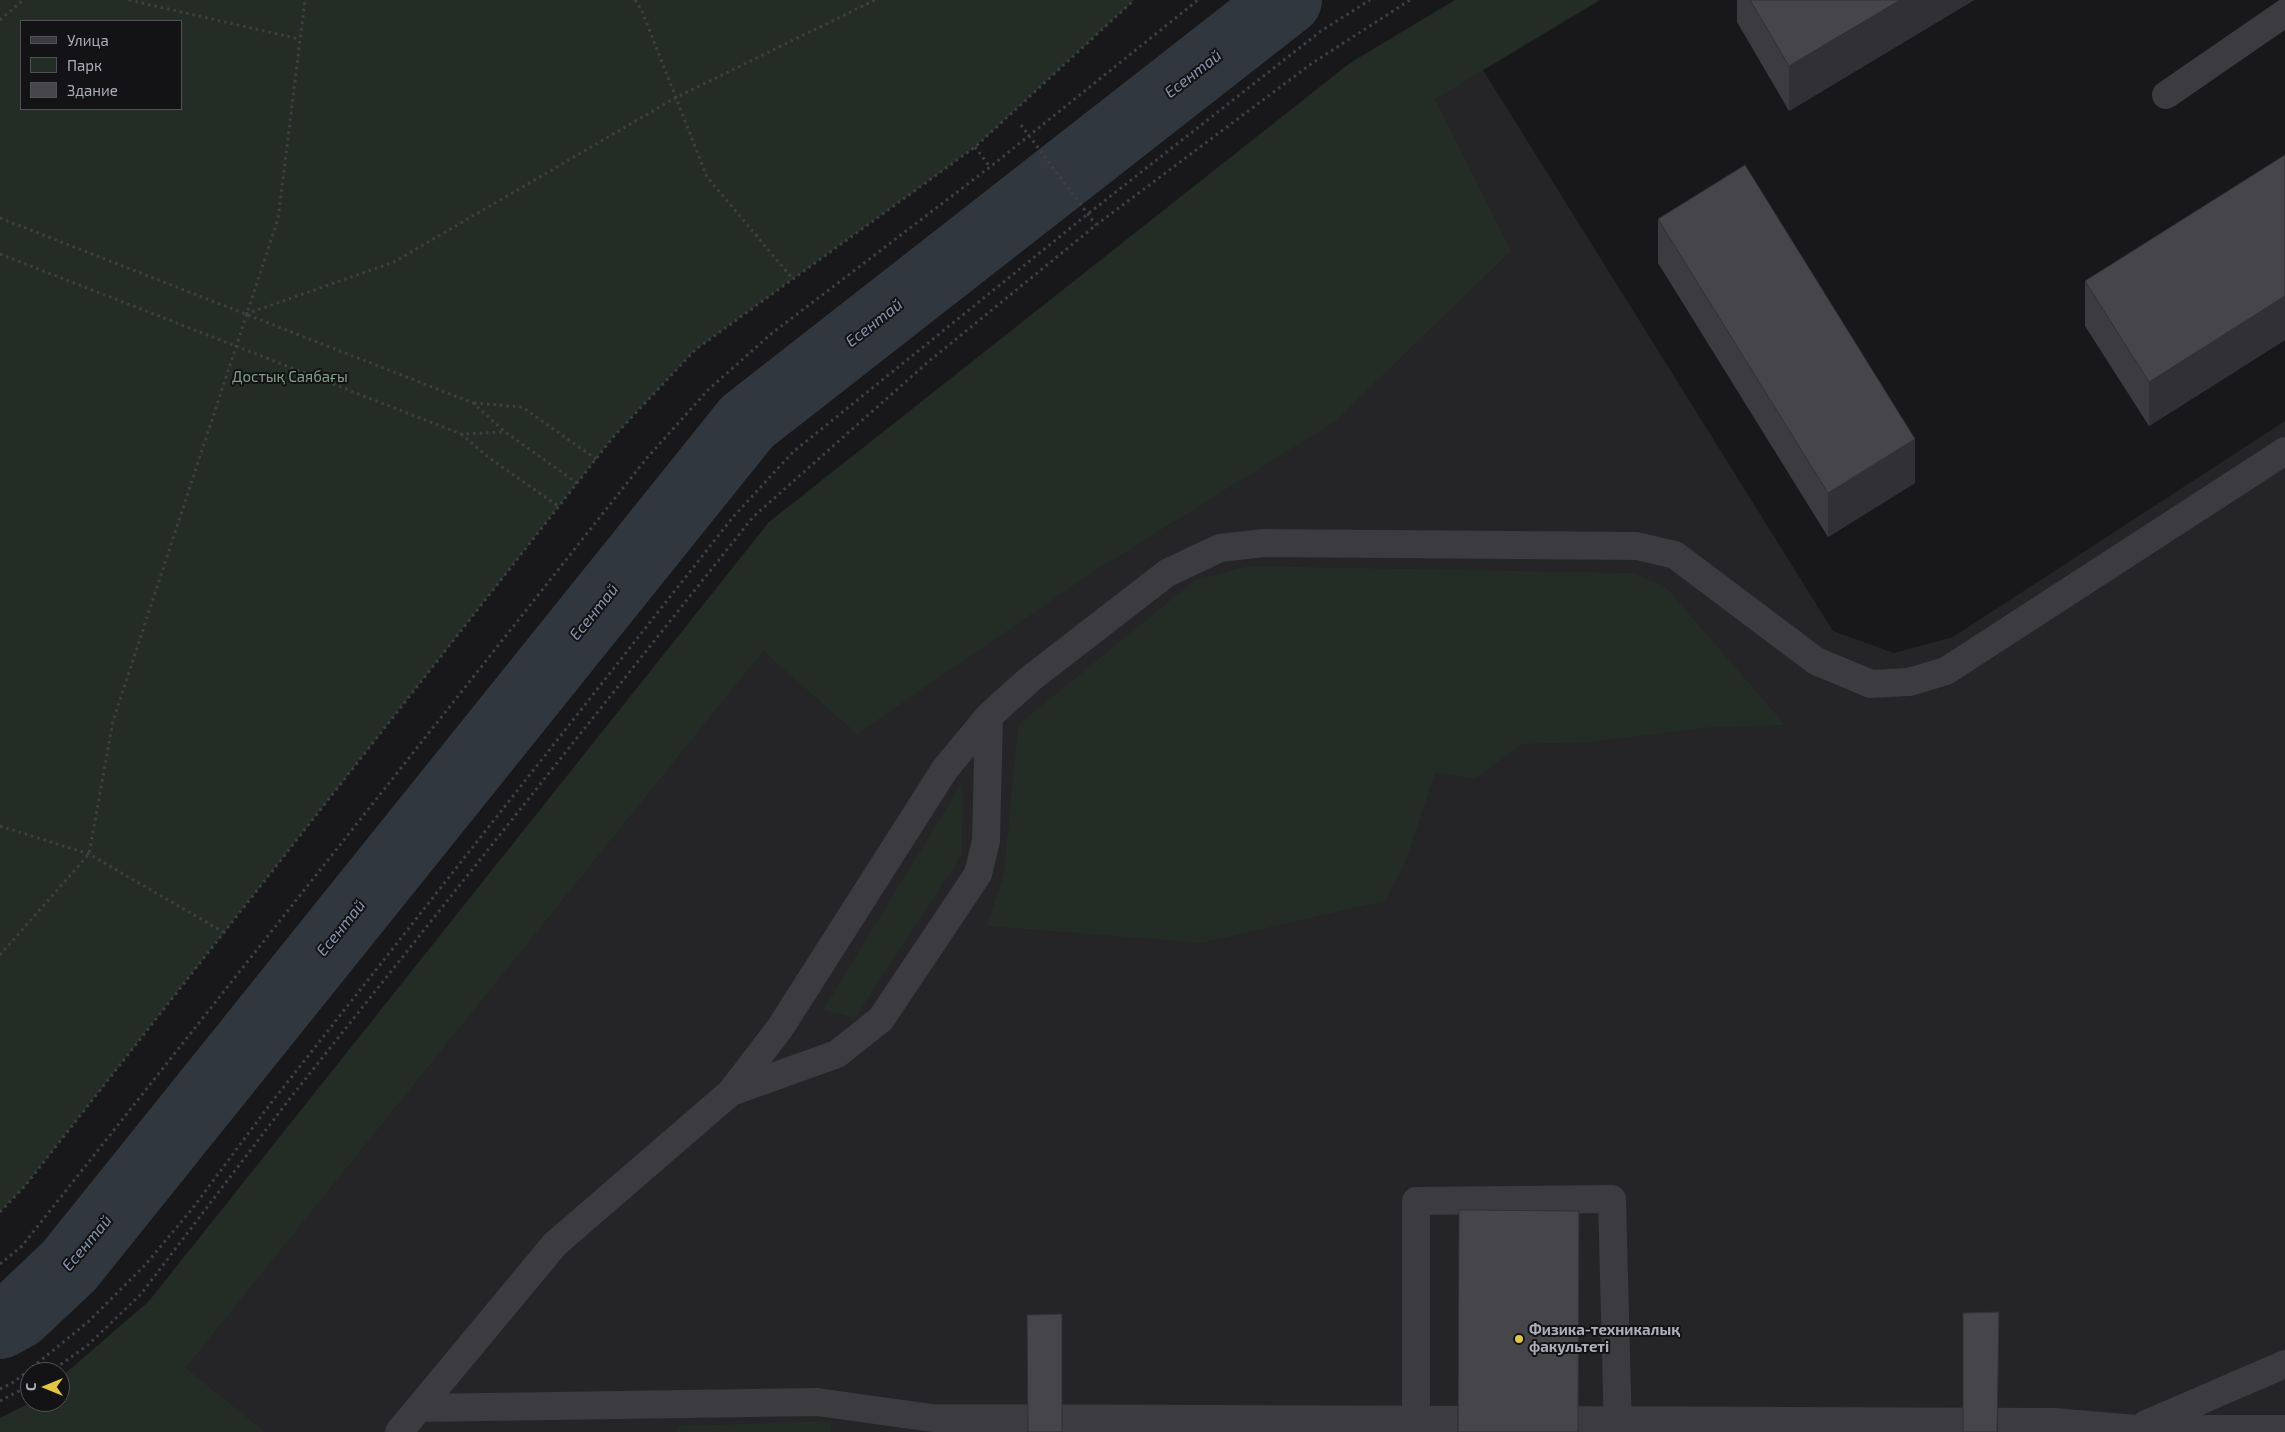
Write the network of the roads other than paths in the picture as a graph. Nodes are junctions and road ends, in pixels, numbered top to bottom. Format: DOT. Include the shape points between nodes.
graph roads {
  1 [pos="2285,13"];
  2 [pos="2166,95"];
  3 [pos="2285,451"];
  4 [pos="989,716"];
  5 [pos="731,1092"];
  6 [pos="2285,1364"];
  7 [pos="420,1408"];
  8 [pos="932,1425"];
  9 [pos="1152,1425"];
  10 [pos="1416,1426"];
  11 [pos="1618,1426"];
  12 [pos="1883,1427"];
  13 [pos="2285,1429"];
  14 [pos="2136,1430"];
  15 [pos="399,1432"];
  1 -- 2 [label="street"];
  3 -- 4 [label="street" via="1946,671 1909,682 1871,684 1816,661 1675,555 1638,546 1263,544 1220,548 1167,573 1030,679"];
  4 -- 5 [label="street" via="945,769 780,1028"];
  4 -- 5 [label="street" via="986,841 978,874 881,1019 837,1054"];
  5 -- 7 [label="street" via="556,1244"];
  6 -- 14 [label="street"];
  7 -- 8 [label="street" via="817,1402"];
  7 -- 15 [label="street"];
  8 -- 9 [label="street"];
  9 -- 10 [label="street"];
  10 -- 11 [label="street"];
  10 -- 11 [label="street" via="1416,1201 1612,1199"];
  11 -- 12 [label="street"];
  12 -- 14 [label="street" via="2054,1422"];
  13 -- 14 [label="street"];
}
